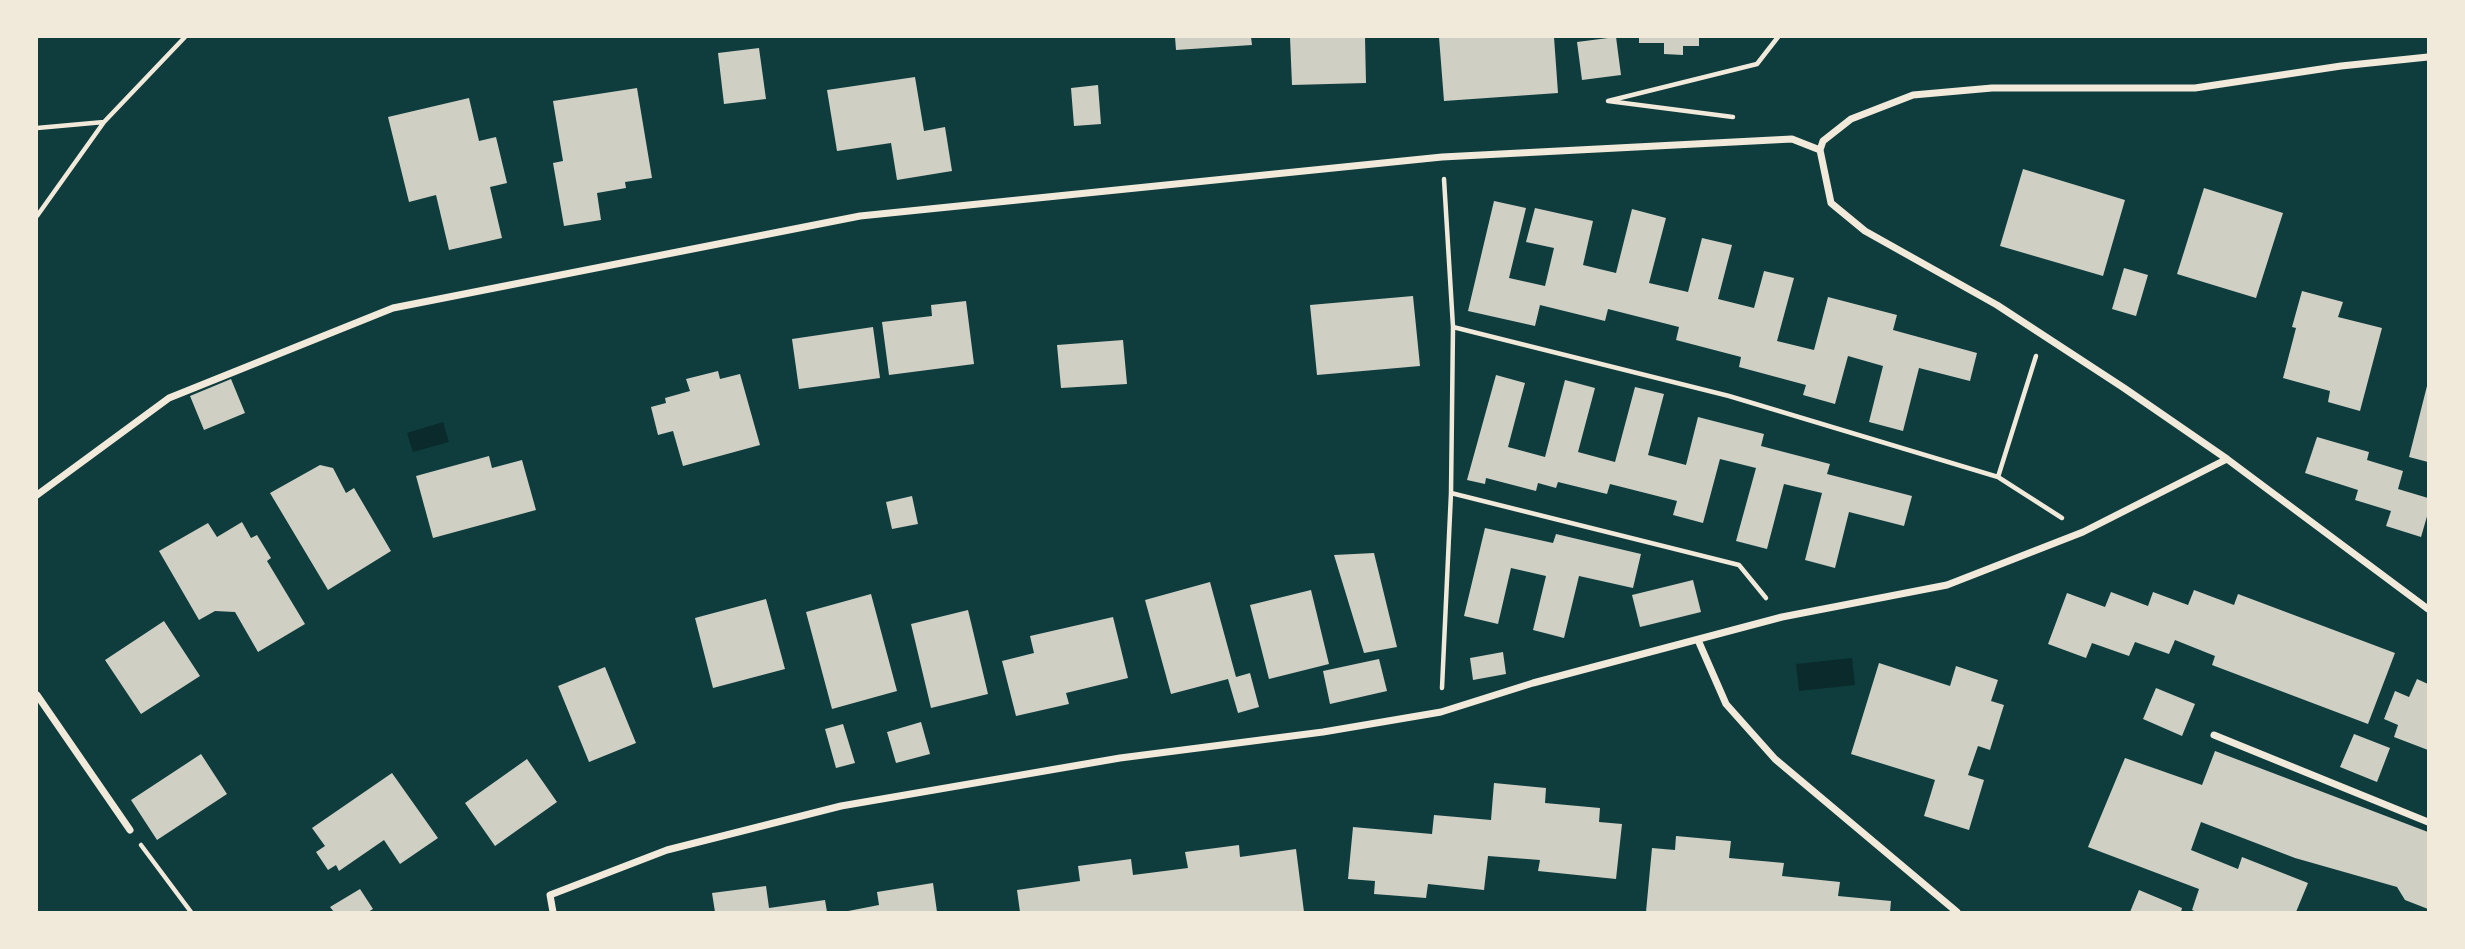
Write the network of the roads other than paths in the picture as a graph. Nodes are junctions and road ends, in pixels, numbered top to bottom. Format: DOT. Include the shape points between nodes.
graph roads {
  1 [pos="2428,57"];
  2 [pos="1820,150"];
  3 [pos="2227,459"];
  4 [pos="37,495"];
  5 [pos="2428,609"];
  6 [pos="1698,640"];
  7 [pos="37,695"];
  8 [pos="2214,735"];
  9 [pos="2428,822"];
  10 [pos="130,830"];
  11 [pos="553,912"];
  12 [pos="1957,912"];
  1 -- 2 [label="street" via="2195,88 1992,88 1913,95 1851,119 1823,141"];
  2 -- 3 [label="street" via="1831,203 1865,232 1997,305"];
  2 -- 4 [label="street" via="1792,139 1442,157 860,216 393,308 169,398"];
  3 -- 5 [label="street"];
  3 -- 6 [label="street" via="2083,532 1947,585 1782,617"];
  6 -- 11 [label="street" via="1441,712 1120,758 841,806 667,850 550,895"];
  6 -- 12 [label="street" via="1726,704 1775,759"];
  7 -- 10 [label="street"];
  8 -- 9 [label="street"];
}
